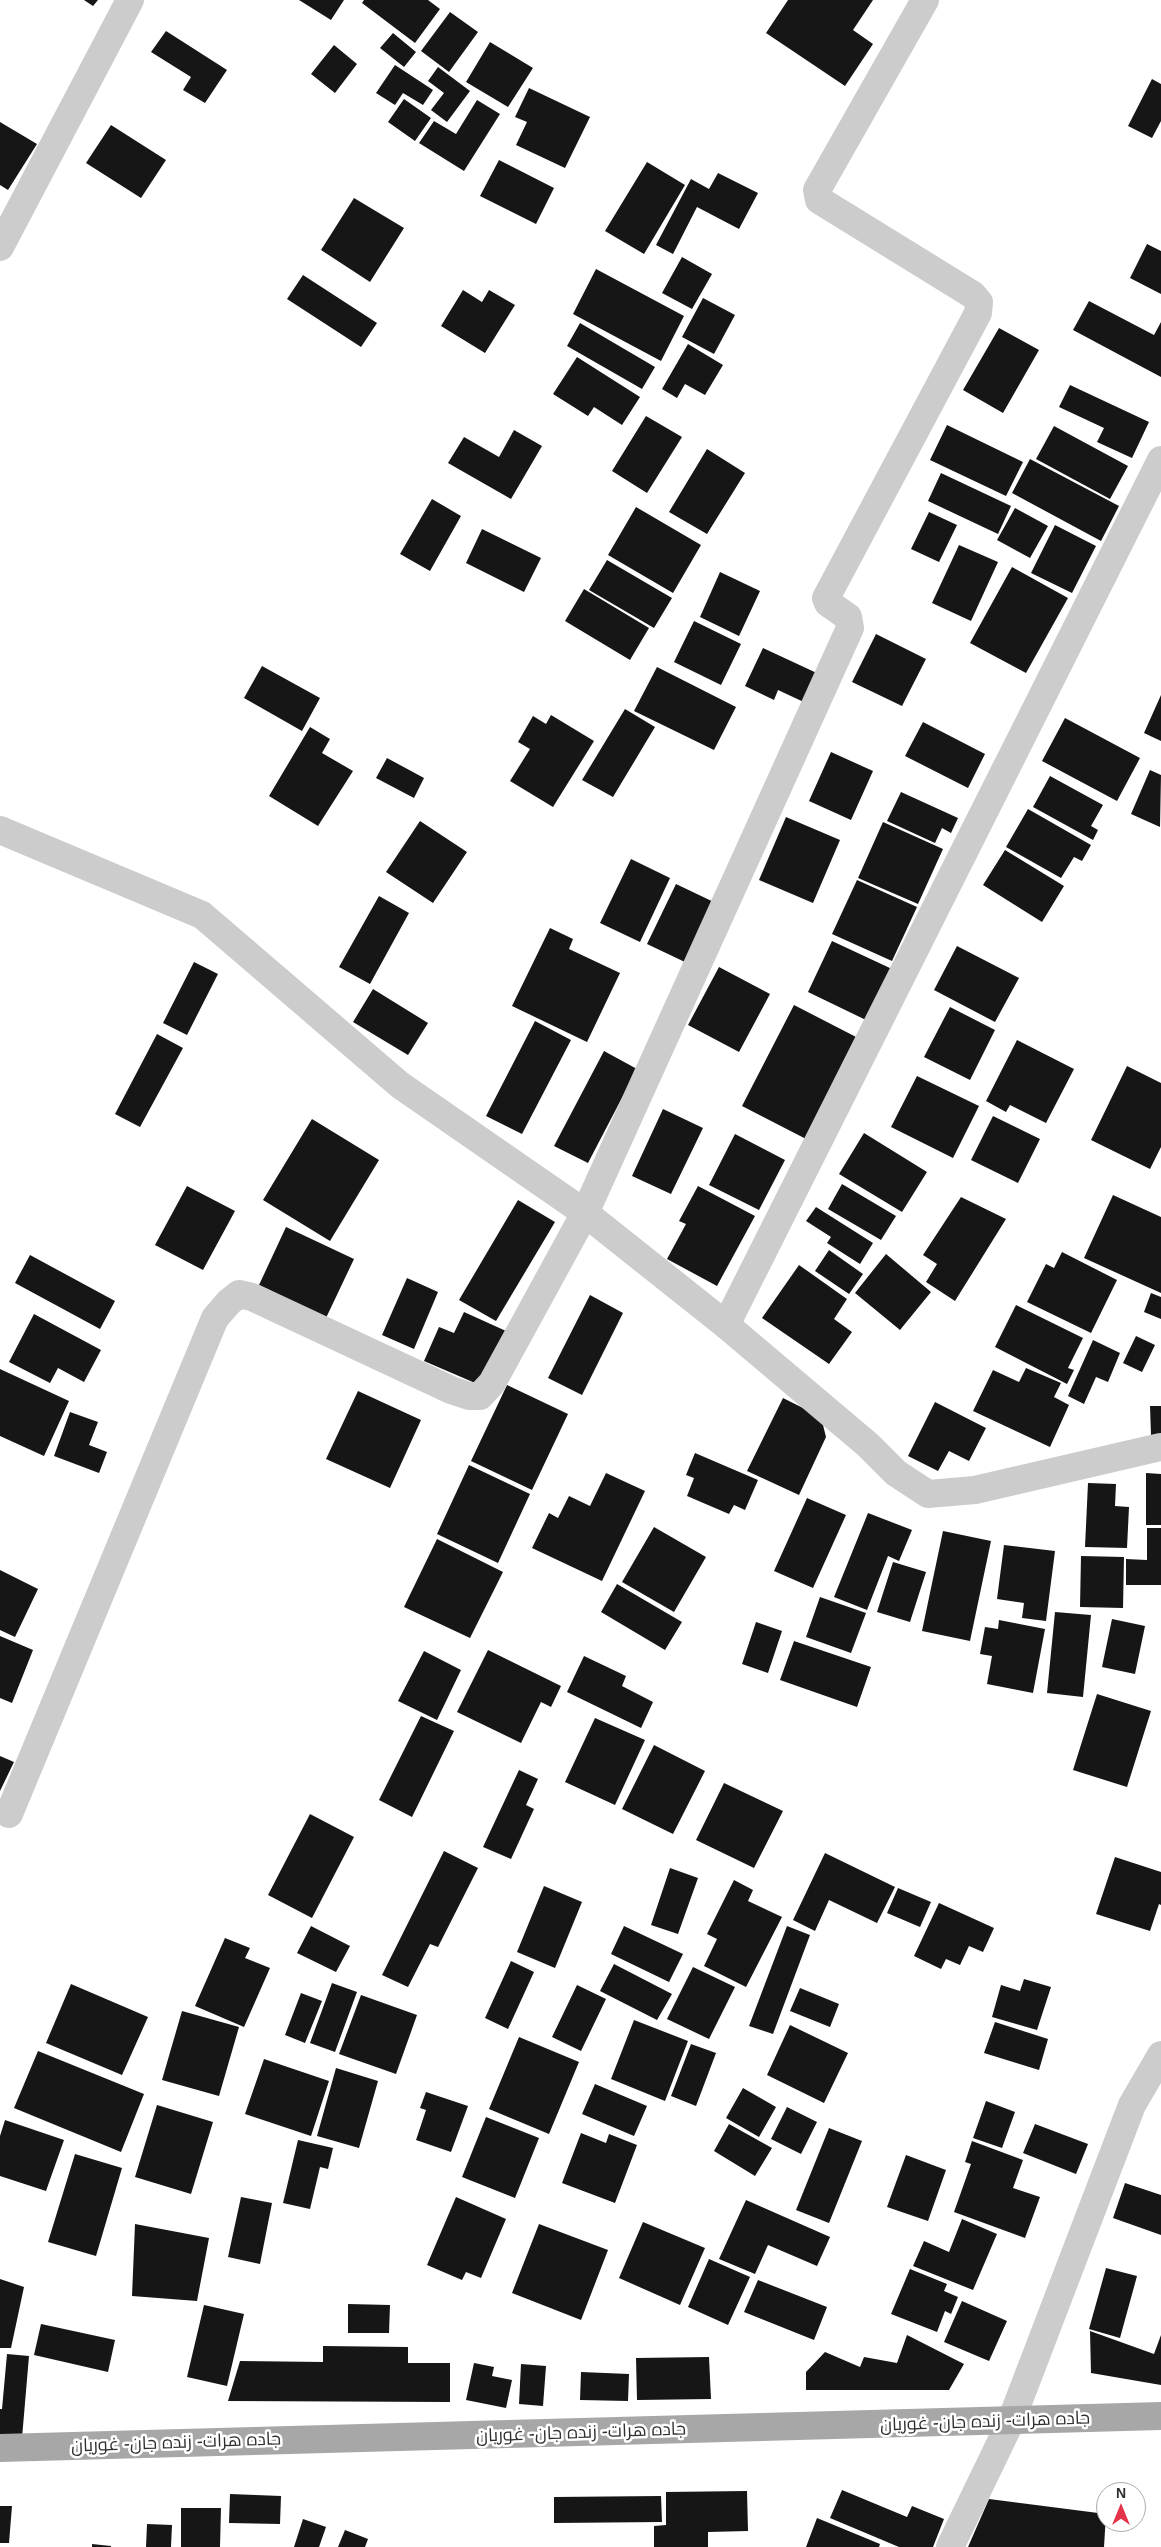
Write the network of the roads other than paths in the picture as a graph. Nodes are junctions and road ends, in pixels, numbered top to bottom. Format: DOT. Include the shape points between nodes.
graph roads {
  1 [pos="130,0"];
  2 [pos="925,0"];
  3 [pos="0,247"];
  4 [pos="1161,460"];
  5 [pos="0,830"];
  6 [pos="586,1213"];
  7 [pos="726,1325"];
  8 [pos="1161,1447"];
  9 [pos="9,1814"];
  10 [pos="1161,2055"];
  11 [pos="1161,2416"];
  12 [pos="1011,2422"];
  13 [pos="0,2448"];
  14 [pos="950,2547"];
  1 -- 3 [label="street"];
  2 -- 6 [label="street" via="817,190 819,200 973,296 979,302 978,313 826,598 848,617 850,628"];
  4 -- 7 [label="street"];
  5 -- 6 [label="street" via="202,914 400,1085"];
  6 -- 7 [label="street"];
  6 -- 9 [label="street" via="492,1383 480,1396 451,1390 252,1297 239,1294 229,1302 215,1318"];
  7 -- 8 [label="street" via="868,1445 896,1473 928,1494 976,1490"];
  10 -- 12 [label="street" via="1132,2105"];
  11 -- 12 [label="main road, جاده هرات- زنده جان- غوریان"];
  12 -- 13 [label="main road, جاده هرات- زنده جان- غوریان"];
  12 -- 14 [label="street"];
}
